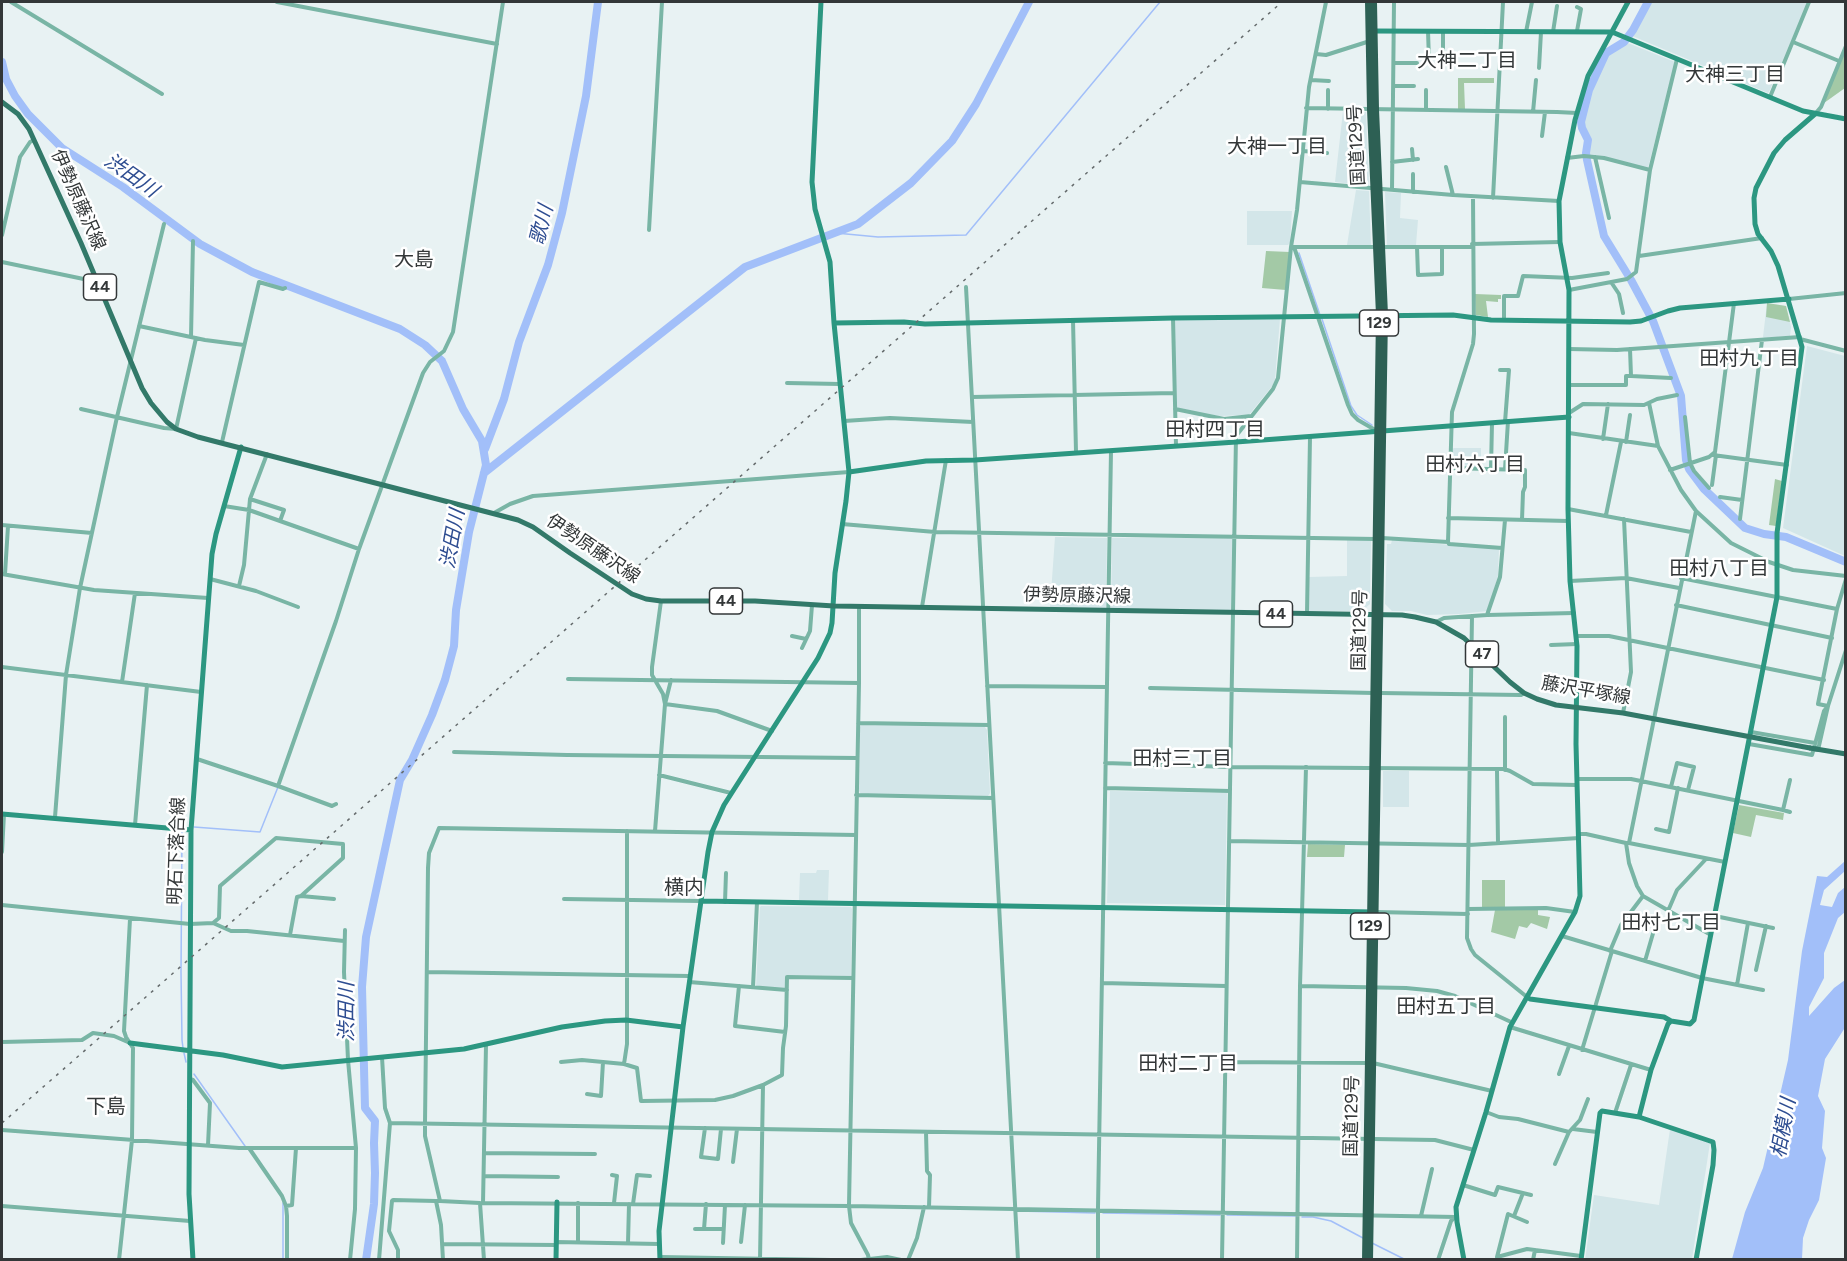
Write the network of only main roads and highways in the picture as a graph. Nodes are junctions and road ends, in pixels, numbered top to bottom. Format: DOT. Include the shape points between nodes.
graph roads {
  1 [pos="1368,2"];
  2 [pos="1374,2"];
  3 [pos="1371,31"];
  4 [pos="2,102"];
  5 [pos="1378,615"];
  6 [pos="1845,754"];
  7 [pos="1368,1240"];
  8 [pos="1365,1260"];
  9 [pos="1370,1260"];
  1 -- 3 [label="highway, 国道129号 / 129"];
  2 -- 3 [label="highway, 国道129号 / 129"];
  3 -- 5 [label="highway, 国道129号 / 129" via="1382,315"];
  4 -- 5 [label="main road, 伊勢原藤沢線 / 44" via="25,122 131,363 151,403 176,429 518,520 533,526 632,594 646,599"];
  5 -- 6 [label="main road, 藤沢平塚線 / 47" via="1415,617 1448,627 1524,693 1556,705 1623,713"];
  5 -- 7 [label="highway, 国道129号 / 129"];
  7 -- 8 [label="highway, 国道129号 / 129"];
  7 -- 9 [label="highway, 国道129号 / 129"];
}
